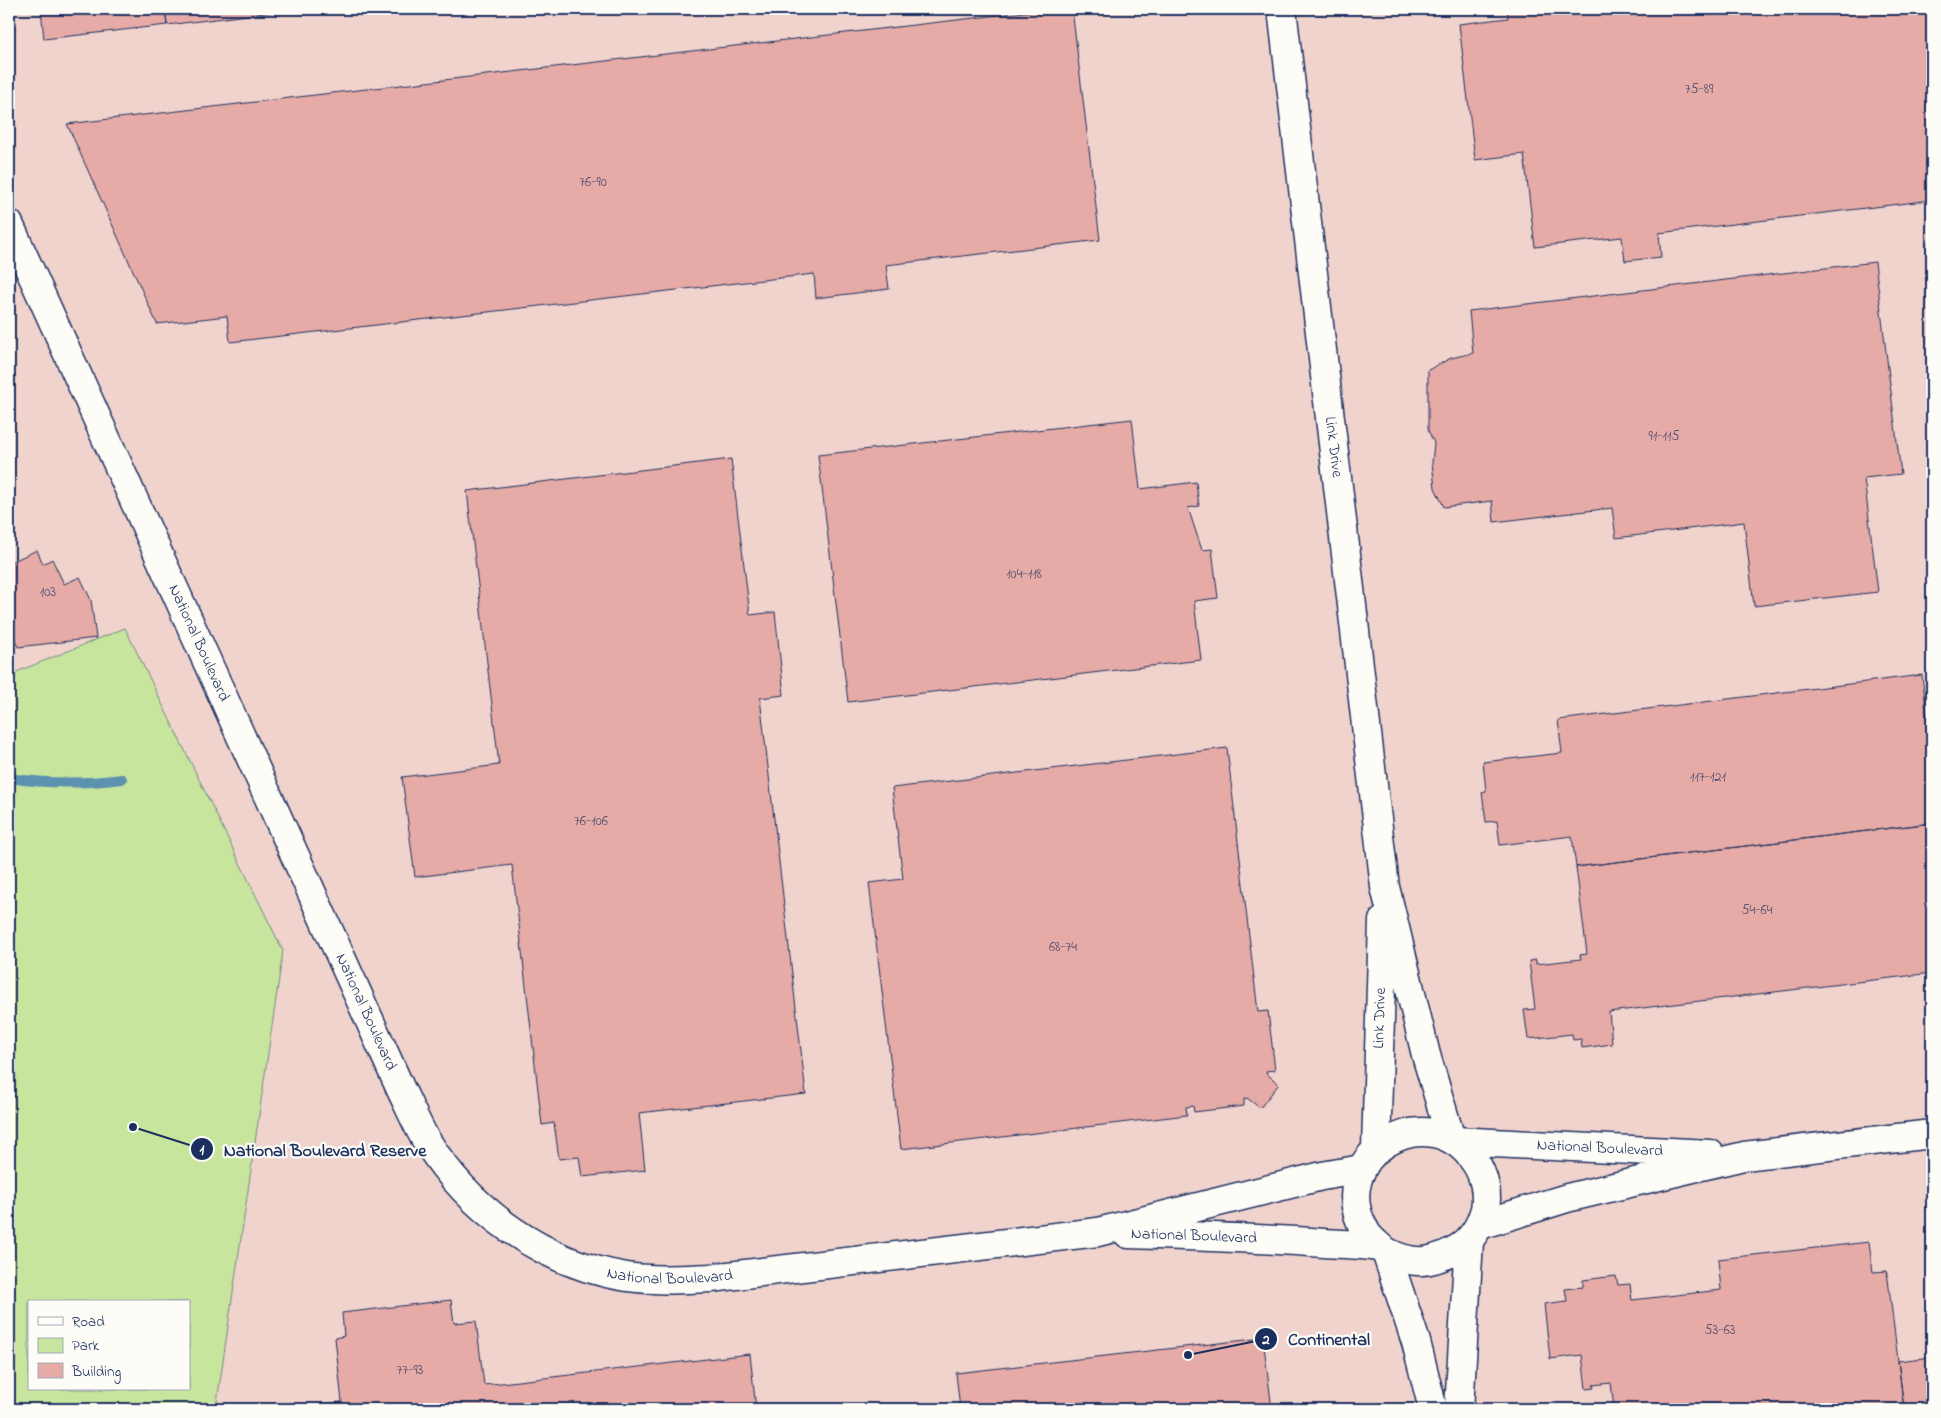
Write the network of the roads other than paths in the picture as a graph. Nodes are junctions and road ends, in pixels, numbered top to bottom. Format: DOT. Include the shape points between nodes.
graph roads {
  1 [pos="1282,9"];
  2 [pos="9,224"];
  3 [pos="1385,887"];
  4 [pos="1932,1134"];
  5 [pos="1453,1140"];
  6 [pos="1744,1156"];
  7 [pos="1369,1159"];
  8 [pos="1098,1232"];
  9 [pos="1474,1233"];
  10 [pos="1384,1250"];
  11 [pos="1433,1409"];
  12 [pos="1459,1409"];
  1 -- 3 [label="street, Link Drive"];
  2 -- 8 [label="street, National Boulevard" via="402,1092 445,1168 495,1219 522,1238 574,1262 627,1276 660,1280 711,1278"];
  3 -- 5 [label="street, Link Drive" via="1426,1056"];
  3 -- 7 [label="street, Link Drive"];
  4 -- 6 [label="street, National Boulevard"];
  5 -- 6 [label="street, National Boulevard"];
  5 -- 7 [label="street" via="1432,1133 1412,1132 1393,1138"];
  5 -- 9 [label="street" via="1470,1154 1480,1169 1486,1188 1485,1207"];
  6 -- 9 [label="street, National Boulevard" via="1567,1198"];
  7 -- 8 [label="street, National Boulevard" via="1322,1176"];
  7 -- 10 [label="street" via="1356,1190 1357,1212 1366,1232"];
  8 -- 10 [label="street, National Boulevard" via="1274,1239"];
  9 -- 10 [label="street" via="1451,1254 1430,1261 1407,1260"];
  9 -- 12 [label="street"];
  10 -- 11 [label="street" via="1416,1342"];
}
